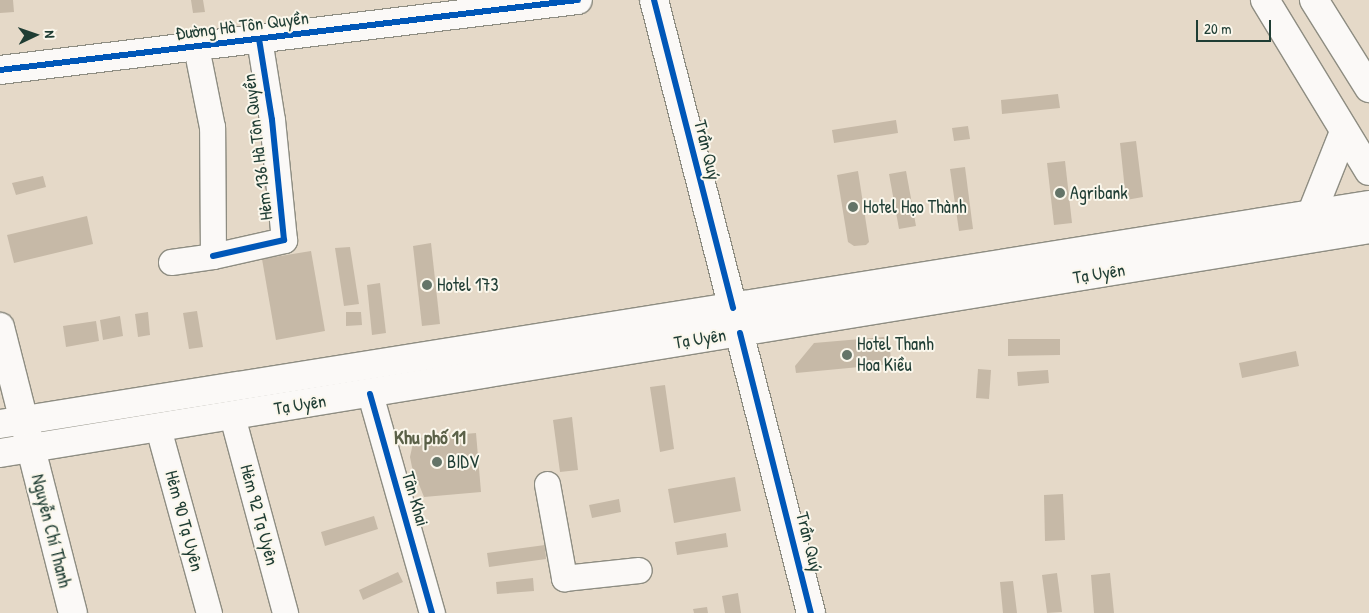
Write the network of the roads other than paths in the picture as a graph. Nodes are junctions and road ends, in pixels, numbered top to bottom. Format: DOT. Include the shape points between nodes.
graph roads {
  1 [pos="578,0"];
  2 [pos="654,0"];
  3 [pos="1265,0"];
  4 [pos="1314,0"];
  5 [pos="259,39"];
  6 [pos="196,47"];
  7 [pos="0,70"];
  8 [pos="1369,88"];
  9 [pos="1344,132"];
  10 [pos="1369,171"];
  11 [pos="1365,214"];
  12 [pos="1311,215"];
  13 [pos="213,256"];
  14 [pos="171,262"];
  15 [pos="736,320"];
  16 [pos="0,327"];
  17 [pos="362,367"];
  18 [pos="370,394"];
  19 [pos="232,416"];
  20 [pos="12,423"];
  21 [pos="158,428"];
  22 [pos="30,449"];
  23 [pos="0,453"];
  24 [pos="547,484"];
  25 [pos="639,570"];
  26 [pos="72,613"];
  27 [pos="209,613"];
  28 [pos="285,613"];
  29 [pos="432,613"];
  30 [pos="811,613"];
  1 -- 5 [label="main road, Đường Hà Tôn Quyền"];
  2 -- 15 [label="main road, Trần Quý"];
  3 -- 9 [label="main road"];
  4 -- 8 [label="main road"];
  5 -- 6 [label="main road, Đường Hà Tôn Quyền"];
  5 -- 13 [label="street, Hẻm 136 Hà Tôn Quyền" via="272,120 284,240"];
  6 -- 7 [label="main road, Đường Hà Tôn Quyền"];
  6 -- 13 [label="street" via="212,127"];
  9 -- 10 [label="main road"];
  9 -- 12 [label="main road"];
  11 -- 12 [label="main road, Tạ Uyên"];
  11 -- 15 [label="main road, Tạ Uyên"];
  12 -- 15 [label="main road, Tạ Uyên"];
  13 -- 14 [label="street"];
  15 -- 17 [label="main road, Tạ Uyên"];
  15 -- 18 [label="main road, Tạ Uyên"];
  15 -- 30 [label="main road, Trần Quý"];
  16 -- 20 [label="main road, Nguyễn Chí Thanh"];
  17 -- 18 [label="main road"];
  17 -- 20 [label="main road, Tạ Uyên"];
  18 -- 19 [label="main road, Tạ Uyên"];
  18 -- 29 [label="street, Tân Khai"];
  19 -- 21 [label="main road, Tạ Uyên"];
  19 -- 28 [label="street, Hẻm 92 Tạ Uyên"];
  20 -- 22 [label="main road, Nguyễn Chí Thanh"];
  21 -- 22 [label="main road, Tạ Uyên"];
  21 -- 27 [label="street, Hẻm 90 Tạ Uyên"];
  22 -- 23 [label="main road, Tạ Uyên"];
  22 -- 26 [label="main road, Nguyễn Chí Thanh"];
  24 -- 25 [label="street" via="564,578"];
}
